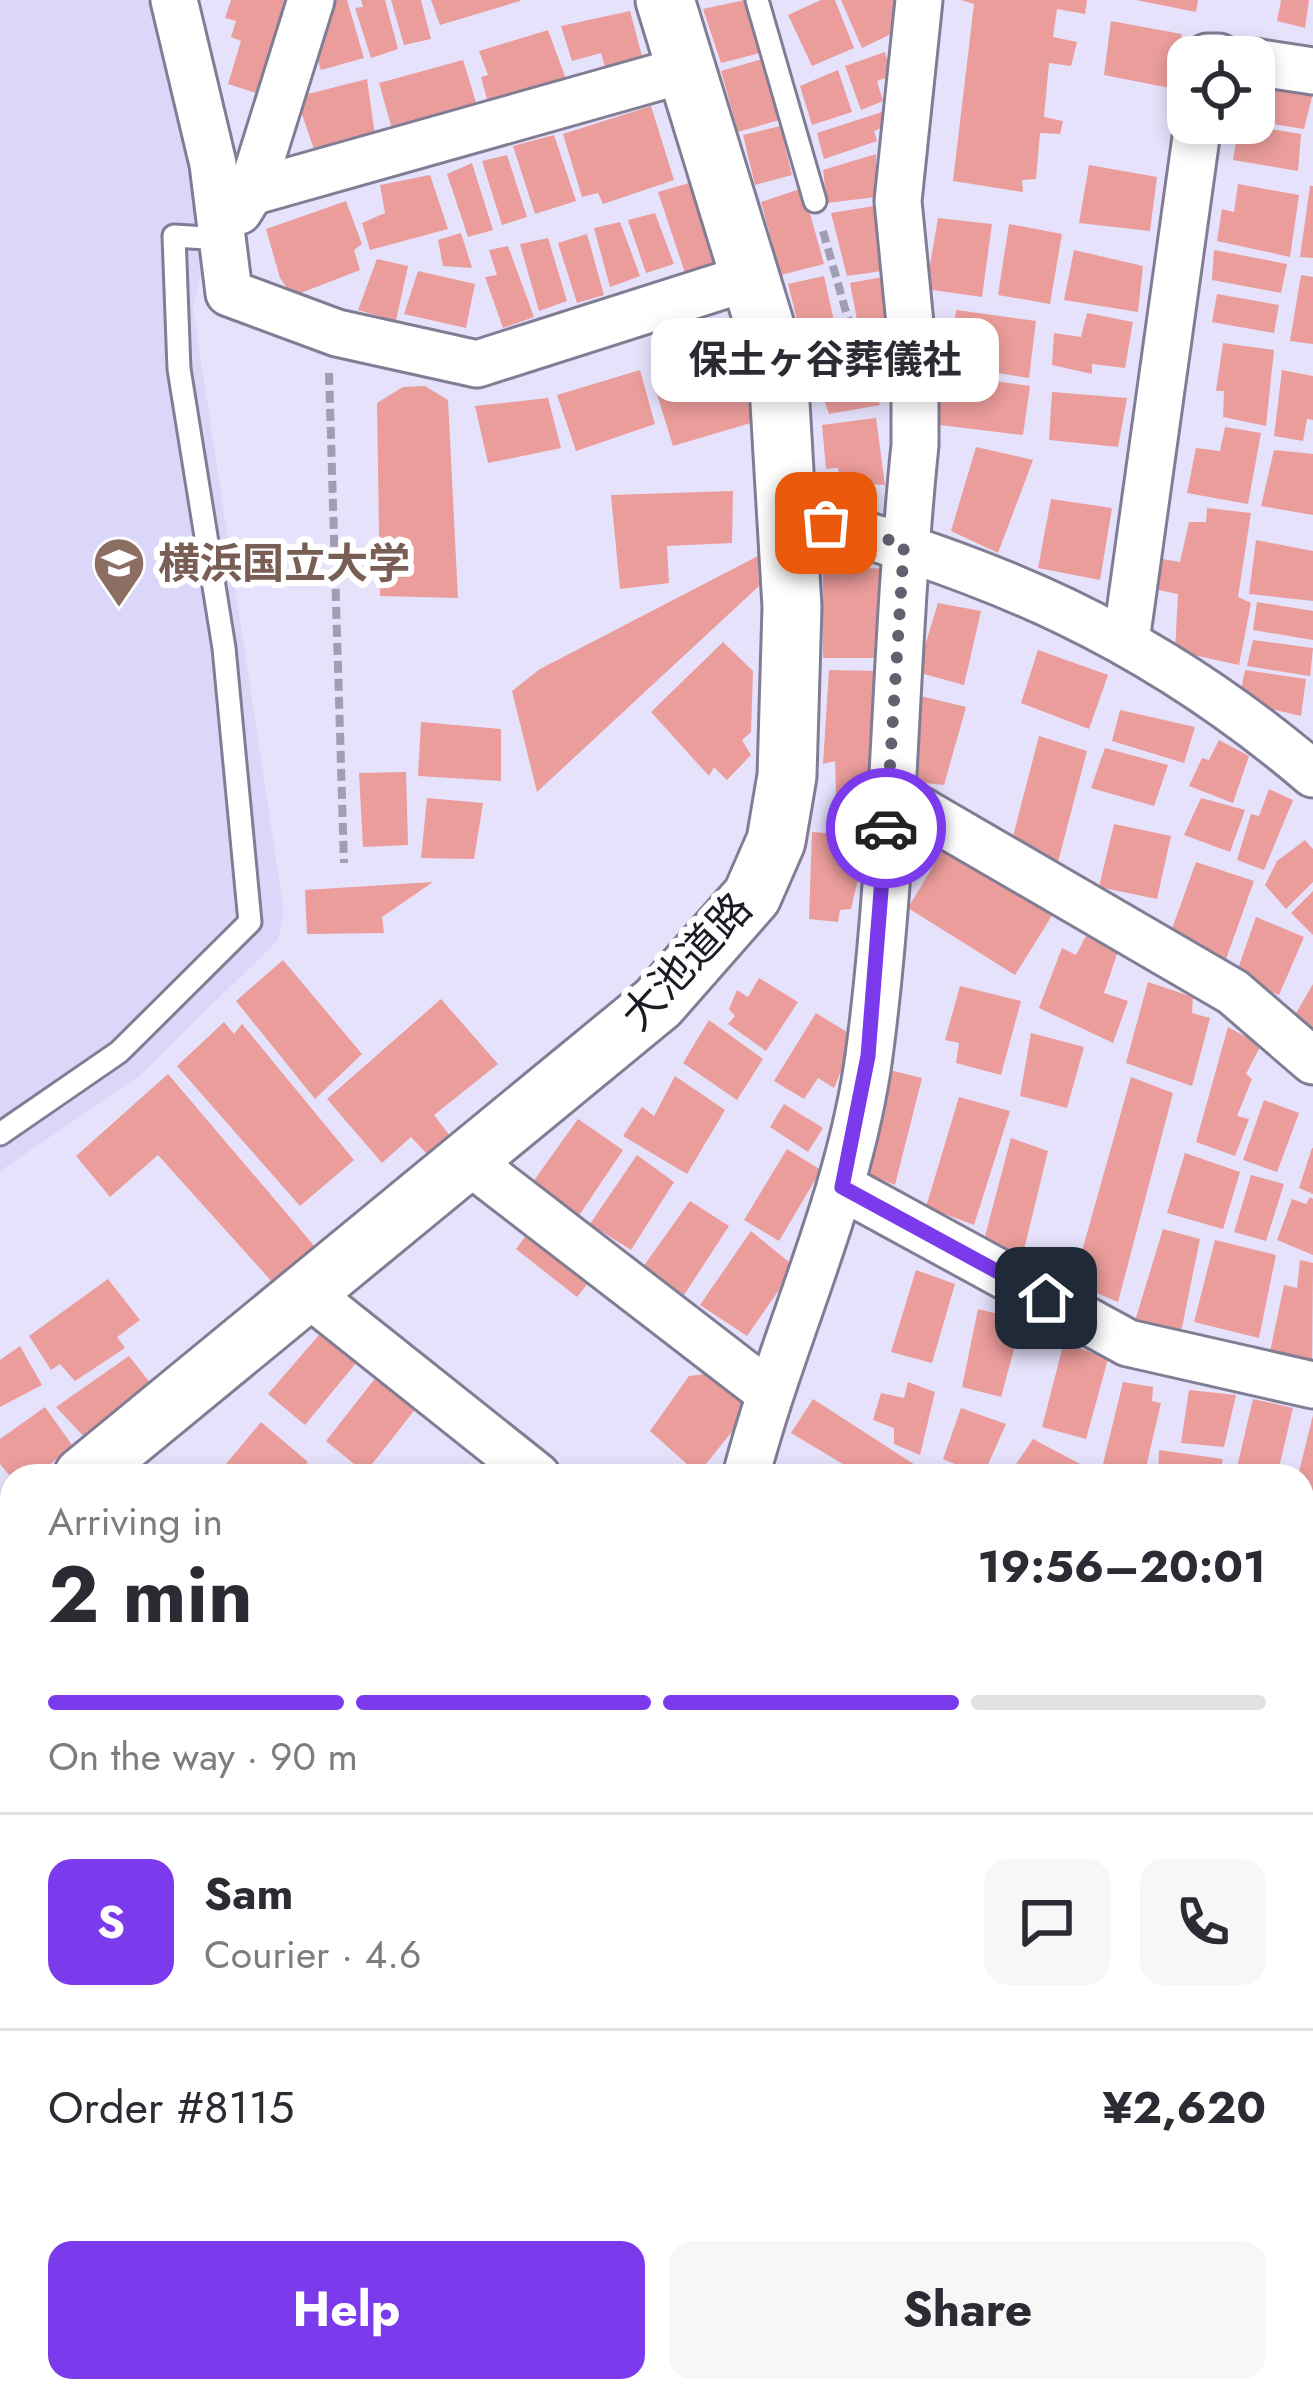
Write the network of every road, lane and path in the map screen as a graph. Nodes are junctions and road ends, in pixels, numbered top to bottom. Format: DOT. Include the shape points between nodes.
graph roads {
  1 [pos="174,0"];
  2 [pos="311,0"];
  3 [pos="665,0"];
  4 [pos="757,0"];
  5 [pos="919,0"];
  6 [pos="1275,65"];
  7 [pos="686,69"];
  8 [pos="1313,71"];
  9 [pos="1195,144"];
  10 [pos="251,192"];
  11 [pos="815,201"];
  12 [pos="222,239"];
  13 [pos="750,277"];
  14 [pos="327,329"];
  15 [pos="915,383"];
  16 [pos="786,512"];
  17 [pos="904,544"];
  18 [pos="1126,641"];
  19 [pos="1313,774"];
  20 [pos="889,792"];
  21 [pos="344,863"];
  22 [pos="1313,1060"];
  23 [pos="0,1134"];
  24 [pos="466,1160"];
  25 [pos="842,1187"];
  26 [pos="306,1292"];
  27 [pos="1313,1385"];
  28 [pos="768,1392"];
  29 [pos="98,1464"];
  30 [pos="522,1464"];
  31 [pos="749,1464"];
  1 -- 12 [label="street"];
  2 -- 10 [label="street"];
  3 -- 7 [label="street, 大池道路"];
  4 -- 11 [label="lane"];
  5 -- 15 [label="street" via="898,200"];
  6 -- 8 [label="street"];
  7 -- 10 [label="street"];
  7 -- 13 [label="street, 大池道路"];
  9 -- 18 [label="street"];
  10 -- 12 [label="street"];
  11 -- 15 [label="path" via="848,319"];
  12 -- 14 [label="street" via="229,293"];
  12 -- 23 [label="lane" via="174,236 178,347 224,648 250,922 119,1052"];
  13 -- 14 [label="street" via="477,364"];
  13 -- 16 [label="street, 大池道路" via="778,369"];
  14 -- 21 [label="path"];
  15 -- 17 [label="street"];
  16 -- 17 [label="street"];
  16 -- 24 [label="street, 大池道路" via="787,776 776,841 752,896 658,1003"];
  17 -- 18 [label="street" via="1044,597"];
  17 -- 20 [label="street"];
  18 -- 19 [label="street" via="1262,730"];
  20 -- 22 [label="street" via="1233,992"];
  20 -- 25 [label="street" via="868,1056"];
  24 -- 26 [label="street, 大池道路"];
  24 -- 28 [label="street"];
  25 -- 27 [label="street" via="1127,1343"];
  25 -- 28 [label="street"];
  26 -- 29 [label="street, 大池道路"];
  26 -- 30 [label="street"];
  28 -- 31 [label="street"];
}
